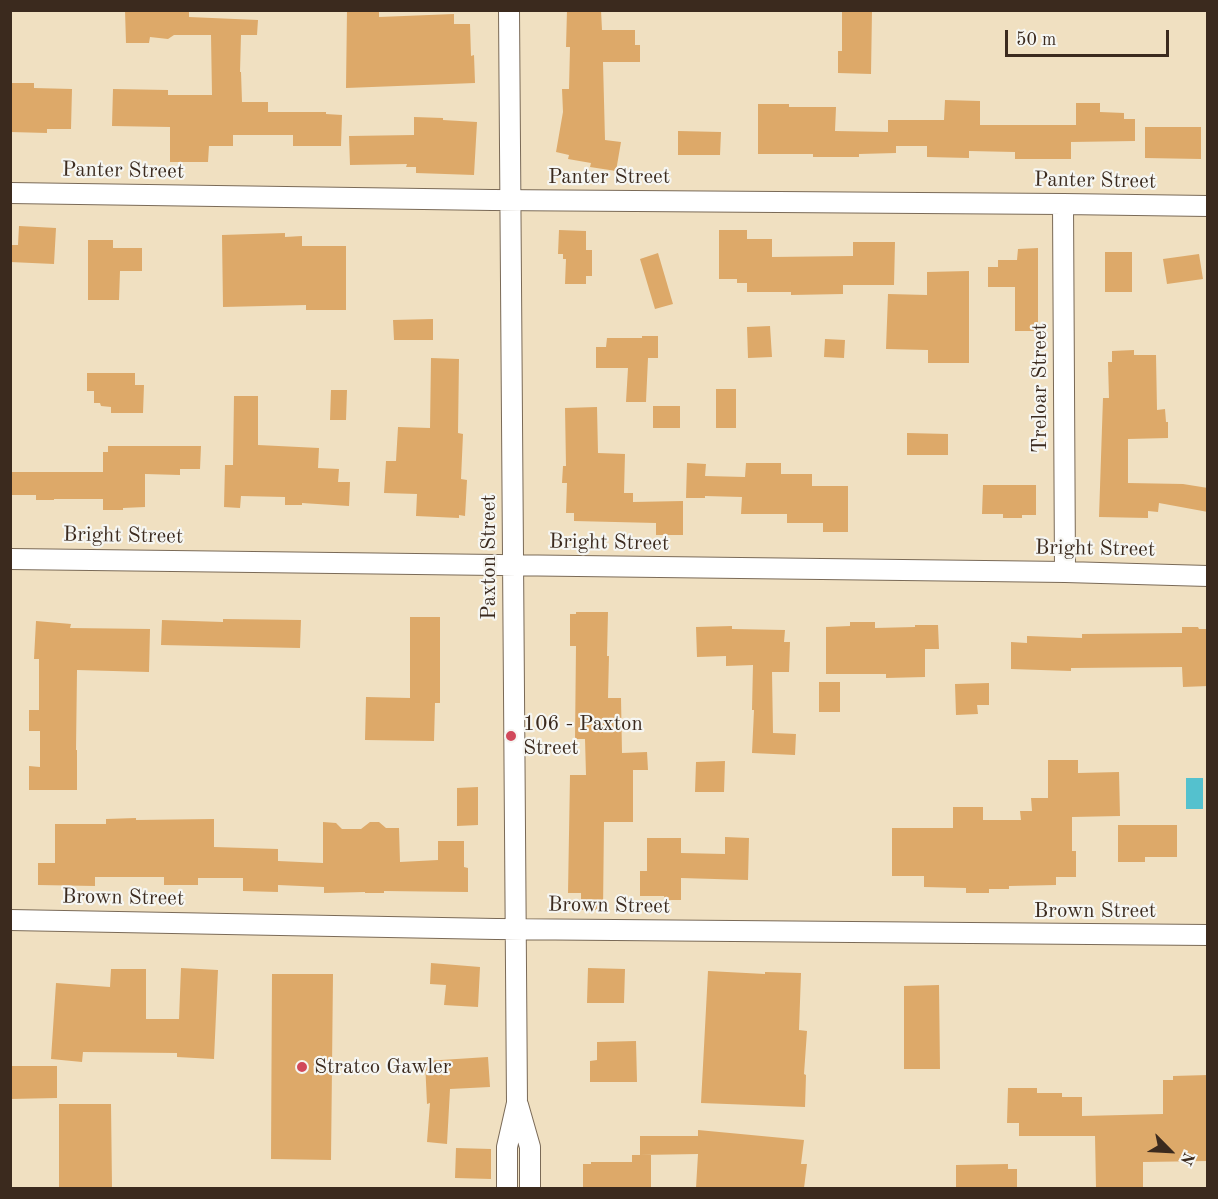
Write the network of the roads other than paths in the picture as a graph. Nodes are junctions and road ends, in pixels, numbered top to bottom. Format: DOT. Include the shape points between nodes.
graph roads {
  1 [pos="509,10"];
  2 [pos="10,193"];
  3 [pos="510,200"];
  4 [pos="1063,204"];
  5 [pos="1208,206"];
  6 [pos="10,559"];
  7 [pos="513,566"];
  8 [pos="1065,572"];
  9 [pos="1208,576"];
  10 [pos="10,920"];
  11 [pos="517,929"];
  12 [pos="1208,935"];
  13 [pos="517,1103"];
  14 [pos="507,1188"];
  15 [pos="530,1188"];
  1 -- 3 [label="street, Paxton Street"];
  2 -- 3 [label="street, Panter Street"];
  3 -- 4 [label="street, Panter Street"];
  3 -- 7 [label="street, Paxton Street"];
  4 -- 5 [label="street, Panter Street"];
  4 -- 8 [label="street, Treloar Street"];
  6 -- 7 [label="street, Bright Street"];
  7 -- 8 [label="street, Bright Street"];
  7 -- 11 [label="street, Paxton Street"];
  8 -- 9 [label="street, Bright Street"];
  10 -- 11 [label="street, Brown Street"];
  11 -- 12 [label="street, Brown Street"];
  11 -- 13 [label="street, Paxton Street"];
  13 -- 14 [label="street, Paxton Street" via="507,1147"];
  13 -- 15 [label="street, Paxton Street" via="530,1147"];
}
